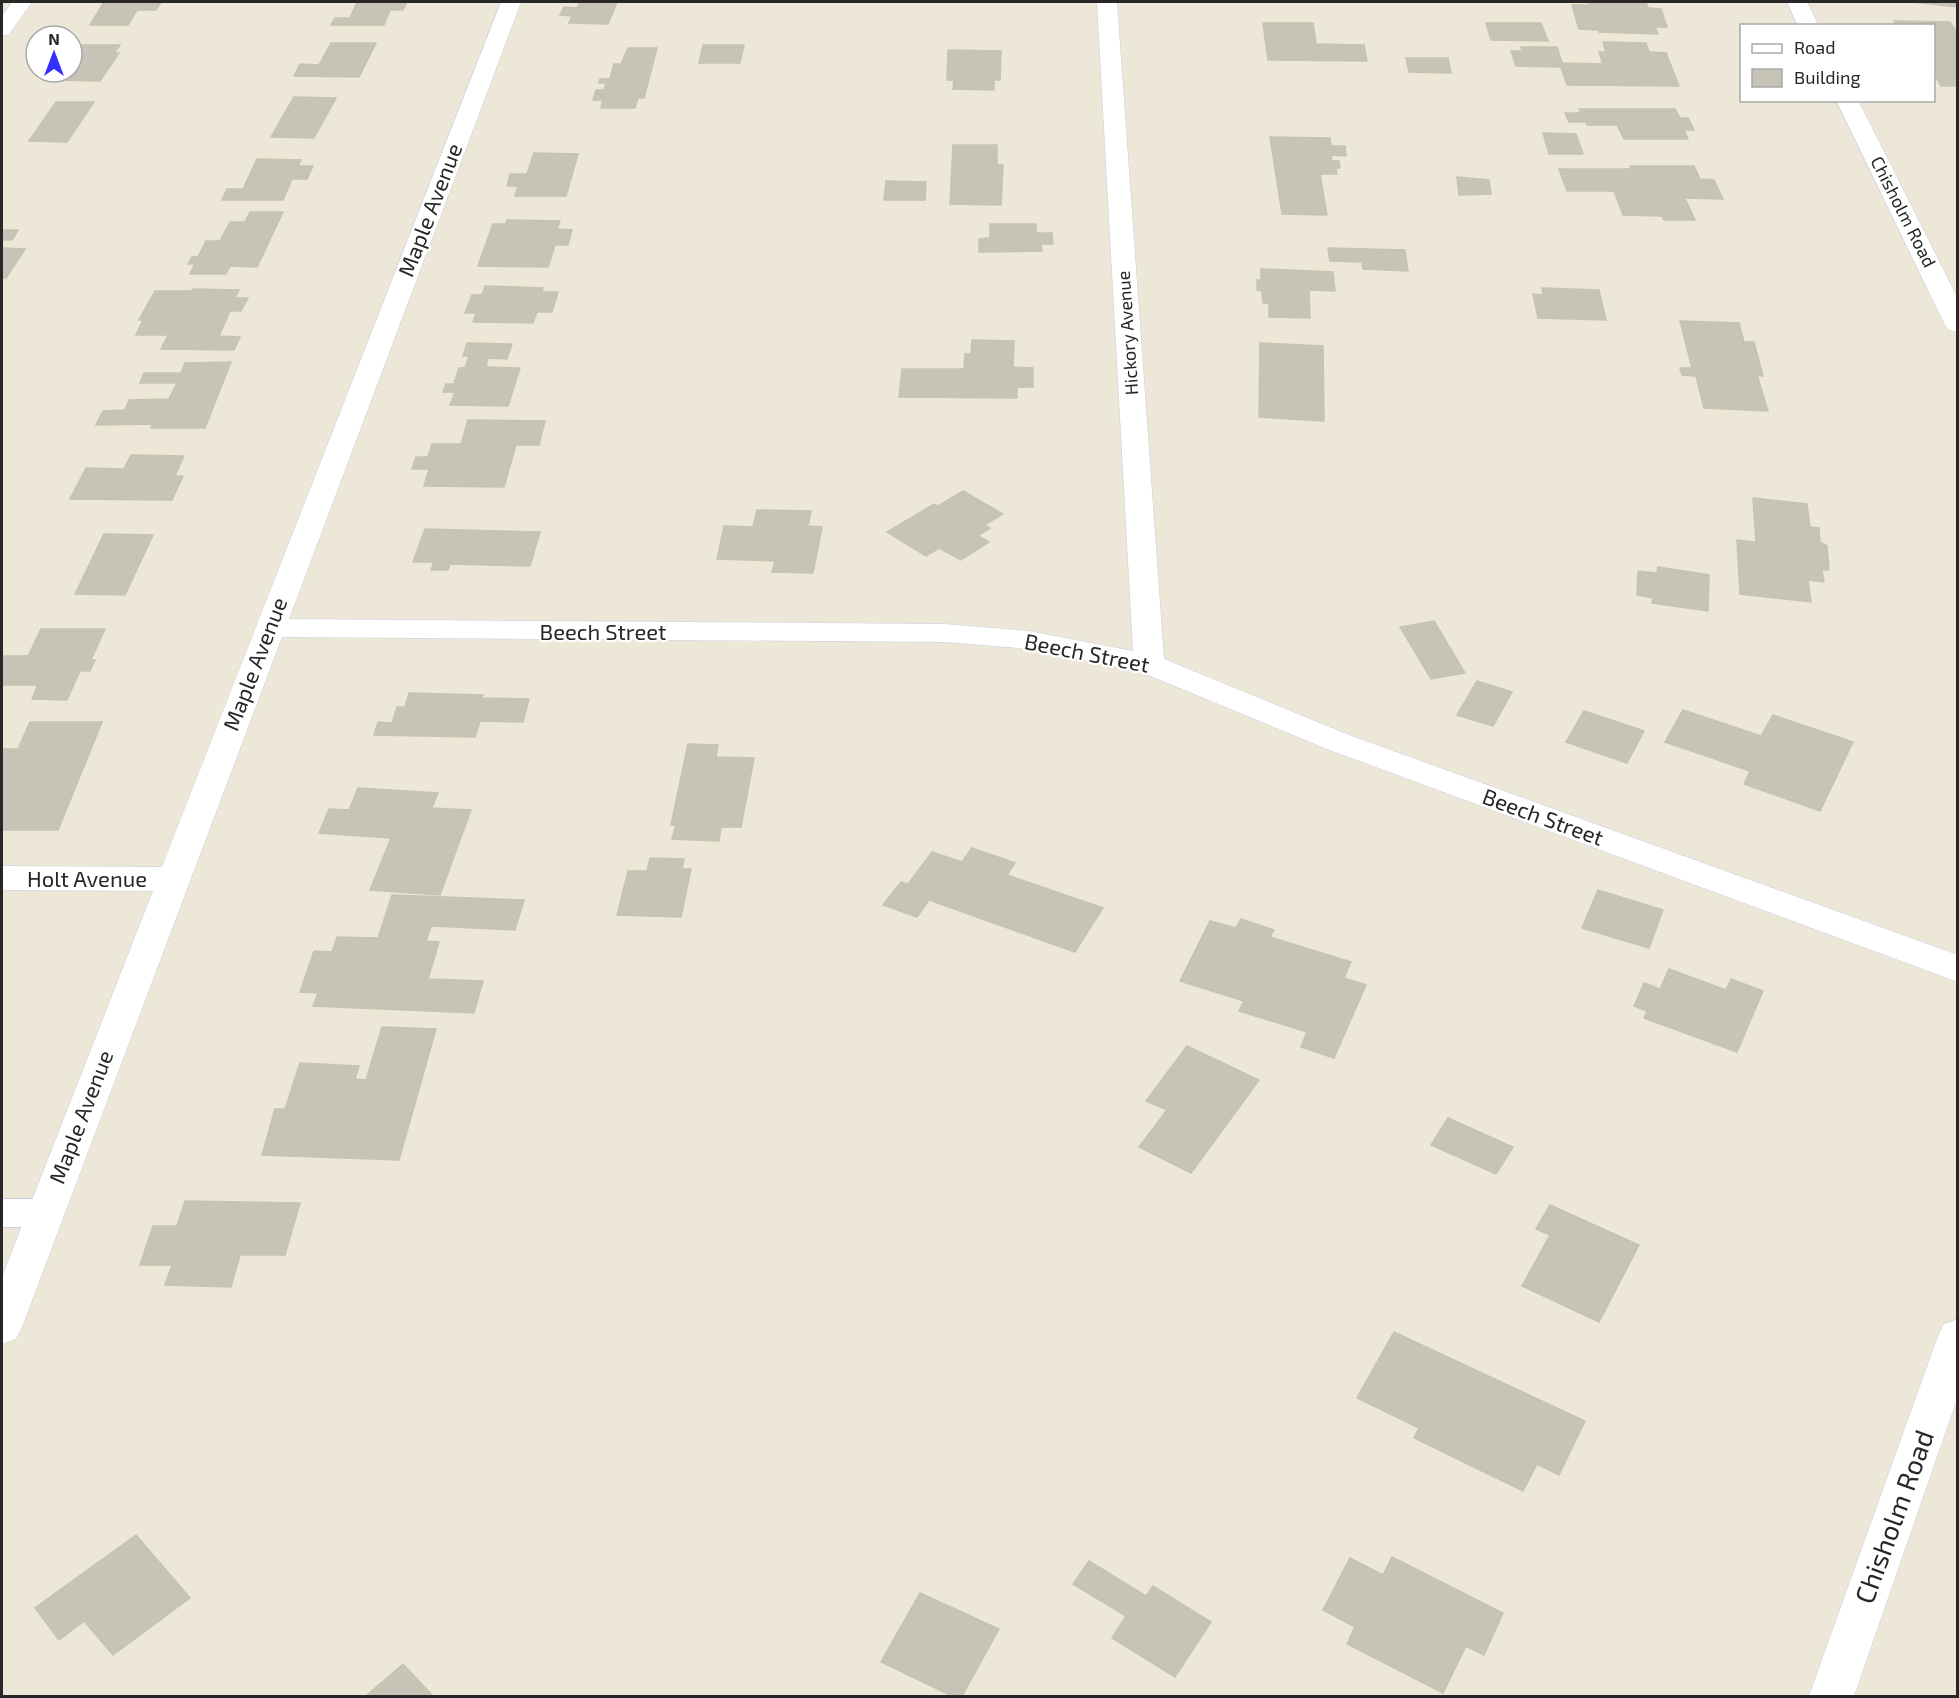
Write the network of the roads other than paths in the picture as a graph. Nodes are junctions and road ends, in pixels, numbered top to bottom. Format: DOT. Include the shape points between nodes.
graph roads {
  1 [pos="22,2"];
  2 [pos="511,2"];
  3 [pos="1107,2"];
  4 [pos="1797,2"];
  5 [pos="1808,24"];
  6 [pos="2,30"];
  7 [pos="1847,102"];
  8 [pos="1958,325"];
  9 [pos="269,628"];
  10 [pos="1149,663"];
  11 [pos="2,878"];
  12 [pos="172,879"];
  13 [pos="1958,969"];
  14 [pos="2,1213"];
  15 [pos="44,1214"];
  16 [pos="2,1326"];
  17 [pos="1958,1336"];
  18 [pos="1839,1693"];
  1 -- 6 [label="street"];
  2 -- 9 [label="street, Maple Avenue"];
  3 -- 10 [label="street, Hickory Avenue"];
  4 -- 5 [label="street"];
  7 -- 8 [label="street, Chisholm Road"];
  9 -- 10 [label="street, Beech Street" via="945,633 1029,640"];
  9 -- 12 [label="street, Maple Avenue"];
  10 -- 13 [label="street, Beech Street" via="1338,742"];
  11 -- 12 [label="street, Holt Avenue"];
  12 -- 15 [label="street, Maple Avenue"];
  14 -- 15 [label="lane"];
  15 -- 16 [label="street, Maple Avenue"];
  17 -- 18 [label="street, Chisholm Road"];
}
